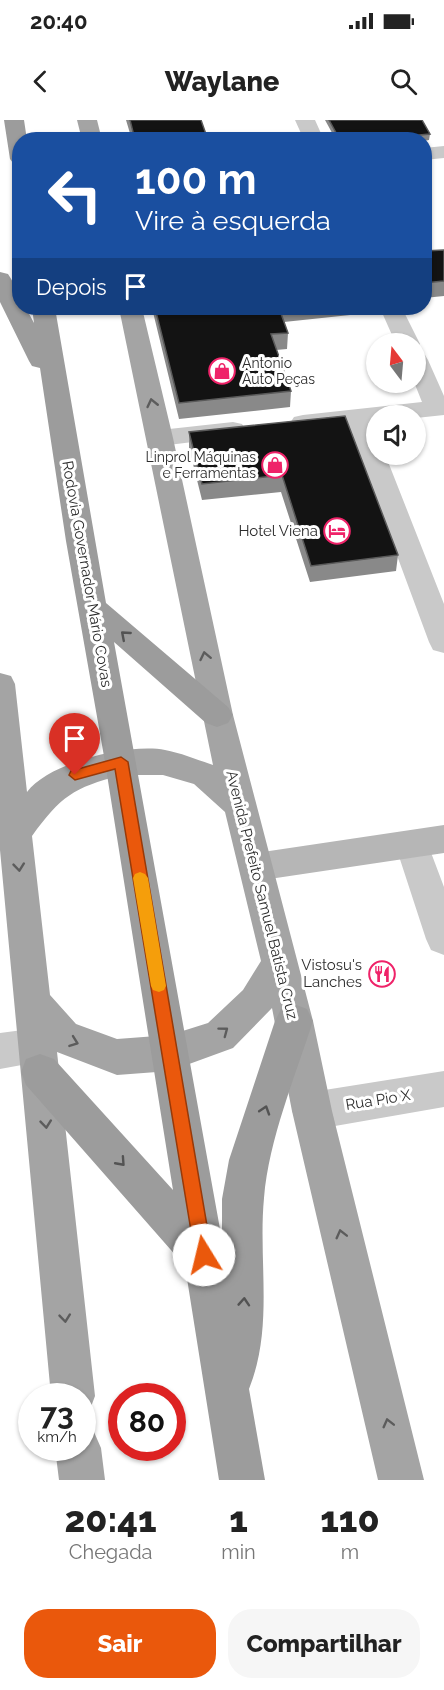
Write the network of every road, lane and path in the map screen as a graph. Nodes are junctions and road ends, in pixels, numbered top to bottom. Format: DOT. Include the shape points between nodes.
graph roads {
  1 [pos="0,279"];
  2 [pos="12,303"];
  3 [pos="18,315"];
  4 [pos="47,315"];
  5 [pos="132,315"];
  6 [pos="394,315"];
  7 [pos="403,333"];
  8 [pos="426,379"];
  9 [pos="54,387"];
  10 [pos="441,407"];
  11 [pos="358,417"];
  12 [pos="160,438"];
  13 [pos="92,607"];
  14 [pos="444,642"];
  15 [pos="0,684"];
  16 [pos="217,715"];
  17 [pos="121,762"];
  18 [pos="240,806"];
  19 [pos="16,833"];
  20 [pos="428,841"];
  21 [pos="256,867"];
  22 [pos="444,939"];
  23 [pos="279,964"];
  24 [pos="33,1002"];
  25 [pos="294,1021"];
  26 [pos="0,1051"];
  27 [pos="170,1053"];
  28 [pos="39,1058"];
  29 [pos="444,1089"];
  30 [pos="312,1111"];
  31 [pos="204,1255"];
  32 [pos="72,1383"];
  33 [pos="228,1401"];
  34 [pos="80,1461"];
  35 [pos="82,1480"];
  36 [pos="242,1480"];
  37 [pos="401,1480"];
  1 -- 2 [label="highway"];
  3 -- 9 [label="highway"];
  4 -- 9 [label="highway, Rodovia Governador Mário Covas"];
  12 -- 5 [label="main road, Avenida Prefeito Samuel Batista Cruz, one-way"];
  6 -- 7 [label="street"];
  8 -- 10 [label="street"];
  9 -- 13 [label="highway, Rodovia Governador Mário Covas"];
  10 -- 11 [label="street"];
  11 -- 12 [label="street"];
  11 -- 14 [label="street"];
  16 -- 12 [label="main road, Avenida Prefeito Samuel Batista Cruz, one-way"];
  16 -- 13 [label="highway, one-way"];
  13 -- 17 [label="highway, Rodovia Governador Mário Covas"];
  15 -- 19 [label="main road"];
  16 -- 18 [label="main road, Avenida Prefeito Samuel Batista Cruz"];
  17 -- 18 [label="main road" via="163,762 205,775"];
  17 -- 19 [label="main road" via="75,775 42,797"];
  17 -- 27 [label="highway, Rodovia Governador Mário Covas"];
  18 -- 21 [label="main road, Avenida Prefeito Samuel Batista Cruz"];
  19 -- 24 [label="main road, one-way"];
  20 -- 21 [label="main road"];
  20 -- 22 [label="street"];
  21 -- 23 [label="main road, Avenida Prefeito Samuel Batista Cruz"];
  23 -- 25 [label="main road, Avenida Prefeito Samuel Batista Cruz"];
  27 -- 23 [label="main road, one-way" via="220,1036 256,1002"];
  24 -- 27 [label="main road, one-way" via="63,1037 95,1049 117,1057"];
  24 -- 28 [label="main road"];
  25 -- 30 [label="main road, Avenida Prefeito Samuel Batista Cruz"];
  33 -- 25 [label="highway, one-way" via="244,1304 243,1198 249,1160"];
  26 -- 28 [label="street"];
  27 -- 31 [label="highway, Rodovia Governador Mário Covas"];
  28 -- 31 [label="highway, one-way"];
  28 -- 32 [label="main road, one-way"];
  29 -- 30 [label="street, Rua Pio X"];
  37 -- 30 [label="main road, Avenida Prefeito Samuel Batista Cruz, one-way"];
  31 -- 33 [label="highway, Rodovia Governador Mário Covas"];
  33 -- 36 [label="highway, Rodovia Governador Mário Covas"];
  34 -- 35 [label="main road"];
}
